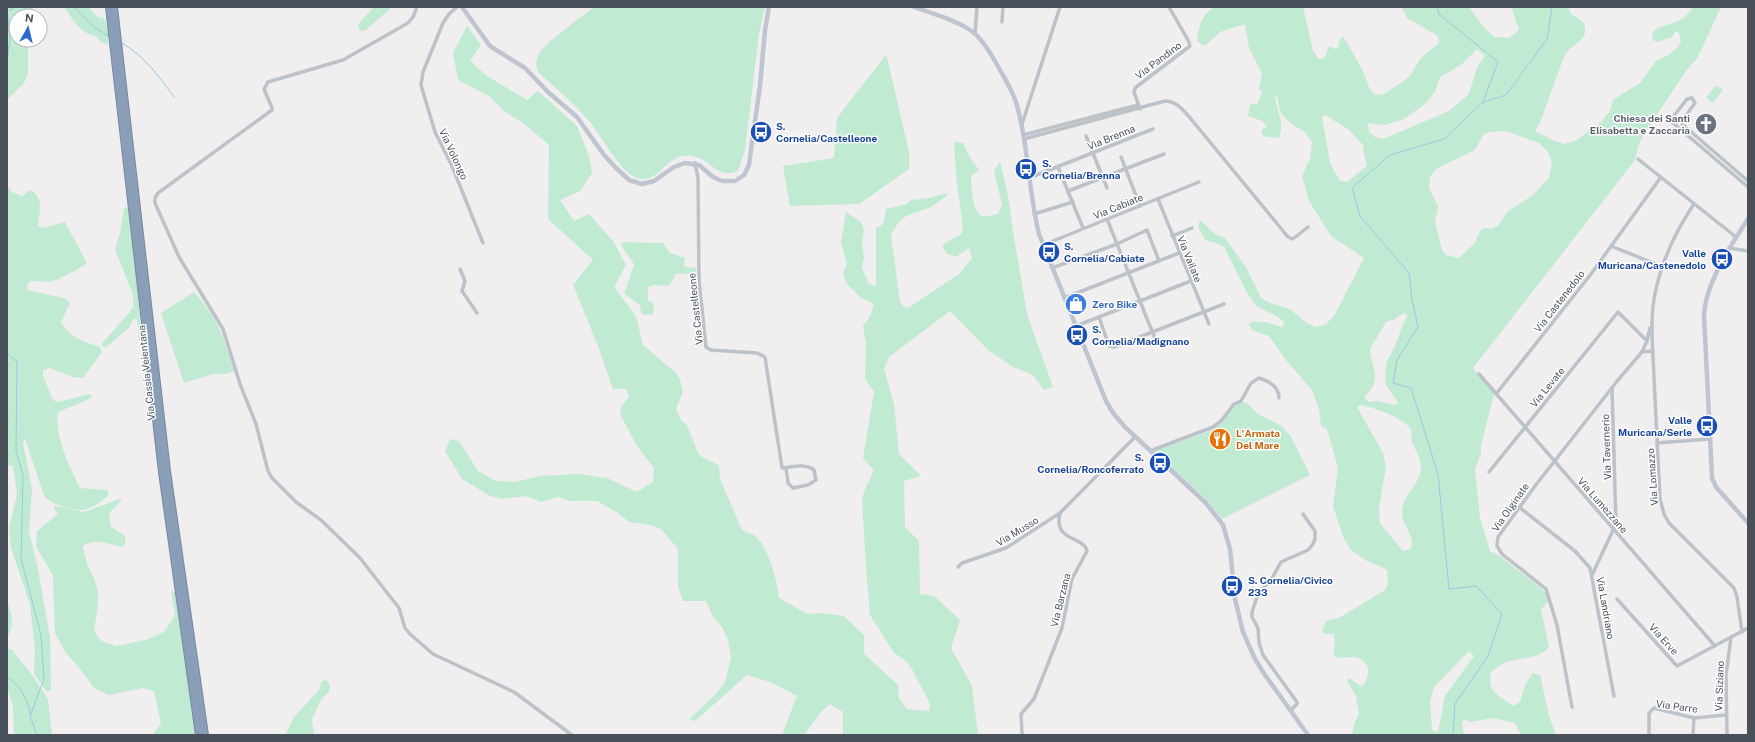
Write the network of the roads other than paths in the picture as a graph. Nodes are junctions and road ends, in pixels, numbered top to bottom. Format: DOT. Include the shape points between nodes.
graph roads {
  1 [pos="109,7"];
  2 [pos="114,7"];
  3 [pos="417,7"];
  4 [pos="457,7"];
  5 [pos="462,7"];
  6 [pos="769,7"];
  7 [pos="914,7"];
  8 [pos="977,7"];
  9 [pos="1003,7"];
  10 [pos="1060,7"];
  11 [pos="1169,7"];
  12 [pos="1002,22"];
  13 [pos="115,34"];
  14 [pos="975,34"];
  15 [pos="117,49"];
  16 [pos="1139,107"];
  17 [pos="1021,125"];
  18 [pos="1153,129"];
  19 [pos="1086,136"];
  20 [pos="1024,137"];
  21 [pos="1093,153"];
  22 [pos="1164,154"];
  23 [pos="1121,157"];
  24 [pos="1638,159"];
  25 [pos="695,164"];
  26 [pos="1058,167"];
  27 [pos="1126,168"];
  28 [pos="1660,177"];
  29 [pos="1029,178"];
  30 [pos="1103,178"];
  31 [pos="1748,181"];
  32 [pos="1200,182"];
  33 [pos="1748,187"];
  34 [pos="1107,188"];
  35 [pos="1068,191"];
  36 [pos="1158,199"];
  37 [pos="1073,202"];
  38 [pos="1694,204"];
  39 [pos="1140,206"];
  40 [pos="1034,214"];
  41 [pos="1108,219"];
  42 [pos="1748,219"];
  43 [pos="1308,227"];
  44 [pos="1083,228"];
  45 [pos="1192,228"];
  46 [pos="1172,236"];
  47 [pos="1736,237"];
  48 [pos="483,243"];
  49 [pos="1117,244"];
  50 [pos="1043,245"];
  51 [pos="1611,246"];
  52 [pos="1730,248"];
  53 [pos="1748,251"];
  54 [pos="1179,253"];
  55 [pos="1159,261"];
  56 [pos="1663,267"];
  57 [pos="1052,268"];
  58 [pos="460,269"];
  59 [pos="1129,273"];
  60 [pos="1191,281"];
  61 [pos="1064,298"];
  62 [pos="1140,301"];
  63 [pos="1224,304"];
  64 [pos="1203,312"];
  65 [pos="477,313"];
  66 [pos="1099,317"];
  67 [pos="1652,322"];
  68 [pos="1208,324"];
  69 [pos="1076,326"];
  70 [pos="1152,332"];
  71 [pos="1156,341"];
  72 [pos="1647,341"];
  73 [pos="1652,351"];
  74 [pos="1642,352"];
  75 [pos="1479,374"];
  76 [pos="1612,388"];
  77 [pos="1496,394"];
  78 [pos="1279,398"];
  79 [pos="1524,426"];
  80 [pos="1135,437"];
  81 [pos="1709,439"];
  82 [pos="1657,443"];
  83 [pos="1150,451"];
  84 [pos="1554,460"];
  85 [pos="786,468"];
  86 [pos="1489,472"];
  87 [pos="1519,507"];
  88 [pos="1060,513"];
  89 [pos="1303,514"];
  90 [pos="1748,523"];
  91 [pos="1614,529"];
  92 [pos="958,567"];
  93 [pos="1592,575"];
  94 [pos="1617,599"];
  95 [pos="1748,628"];
  96 [pos="1742,632"];
  97 [pos="1731,637"];
  98 [pos="1715,646"];
  99 [pos="1614,696"];
  100 [pos="1572,707"];
  101 [pos="1291,710"];
  102 [pos="1726,715"];
  103 [pos="1694,718"];
  104 [pos="1022,734"];
  105 [pos="199,735"];
  106 [pos="205,735"];
  107 [pos="572,735"];
  108 [pos="1308,735"];
  109 [pos="1649,735"];
  110 [pos="1693,735"];
  111 [pos="1727,735"];
  1 -- 13 [label="highway, Via Cassia Veientana"];
  2 -- 13 [label="highway, Via Cassia Veientana"];
  3 -- 107 [label="street" via="408,23 351,56 268,82 264,89 272,110 160,192 155,198 155,203 179,257 224,330 272,478 360,558 399,608 405,628 433,654 514,692"];
  4 -- 48 [label="street, Via Volongo" via="448,14 443,23 423,72 421,85 434,132 452,166"];
  5 -- 25 [label="street" via="490,46 525,68 573,113 604,156 629,180 645,184 680,164"];
  6 -- 25 [label="street" via="747,169 737,180 722,181"];
  7 -- 14 [label="street" via="954,21"];
  8 -- 14 [label="street"];
  9 -- 12 [label="street"];
  10 -- 17 [label="street"];
  11 -- 16 [label="street, Via Pandino" via="1190,45 1134,88"];
  13 -- 15 [label="highway, Via Cassia Veientana"];
  14 -- 17 [label="street" via="984,44 1015,100"];
  15 -- 105 [label="highway, Via Cassia Veientana" via="162,472"];
  15 -- 106 [label="highway, Via Cassia Veientana" via="167,471"];
  16 -- 20 [label="street"];
  16 -- 43 [label="street" via="1165,101 1176,104 1288,237 1293,239"];
  17 -- 20 [label="street"];
  18 -- 21 [label="street, Via Brenna"];
  19 -- 21 [label="street"];
  20 -- 29 [label="street"];
  21 -- 26 [label="street, Via Brenna"];
  21 -- 30 [label="street"];
  22 -- 27 [label="street"];
  23 -- 27 [label="street"];
  24 -- 28 [label="street"];
  25 -- 85 [label="street, Via Castelleone" via="698,183 699,281 706,347 710,350 759,353 765,357 782,468"];
  26 -- 29 [label="street, Via Brenna"];
  26 -- 35 [label="street"];
  27 -- 30 [label="street"];
  27 -- 39 [label="street"];
  28 -- 38 [label="street"];
  28 -- 51 [label="street, Via Castenedolo"];
  29 -- 40 [label="street"];
  30 -- 34 [label="street"];
  30 -- 35 [label="street"];
  31 -- 33 [label="street" via="1682,124 1695,104 1692,98 1687,99 1673,117 1673,123"];
  32 -- 36 [label="street, Via Cabiate"];
  35 -- 37 [label="street"];
  36 -- 39 [label="street, Via Cabiate"];
  36 -- 46 [label="street, Via Vailate"];
  37 -- 40 [label="street"];
  37 -- 44 [label="street"];
  38 -- 47 [label="street"];
  38 -- 56 [label="street, Via Lomazzo" via="1679,228"];
  39 -- 41 [label="street, Via Cabiate"];
  40 -- 50 [label="street"];
  41 -- 44 [label="street, Via Cabiate"];
  41 -- 49 [label="street"];
  42 -- 47 [label="street"];
  44 -- 50 [label="street, Via Cabiate"];
  45 -- 46 [label="street"];
  46 -- 54 [label="street, Via Vailate"];
  47 -- 52 [label="street"];
  49 -- 55 [label="street" via="1146,230"];
  49 -- 57 [label="street"];
  49 -- 59 [label="street"];
  50 -- 57 [label="street"];
  51 -- 56 [label="street"];
  51 -- 77 [label="street, Via Castenedolo"];
  52 -- 53 [label="street"];
  52 -- 81 [label="street" via="1714,279 1704,311"];
  54 -- 55 [label="street"];
  54 -- 60 [label="street, Via Vailate"];
  55 -- 59 [label="street"];
  56 -- 67 [label="street, Via Lomazzo" via="1655,293"];
  57 -- 61 [label="street"];
  58 -- 65 [label="street" via="465,280 462,291"];
  59 -- 61 [label="street"];
  59 -- 62 [label="street"];
  60 -- 62 [label="street"];
  60 -- 64 [label="street, Via Vailate"];
  61 -- 69 [label="street"];
  62 -- 66 [label="street"];
  62 -- 70 [label="street"];
  63 -- 64 [label="street"];
  64 -- 68 [label="street, Via Vailate"];
  64 -- 70 [label="street"];
  66 -- 69 [label="street"];
  66 -- 70 [label="street" via="1109,346 1112,347"];
  67 -- 72 [label="street, Via Olginate"];
  67 -- 73 [label="street, Via Lomazzo"];
  69 -- 80 [label="street" via="1106,401 1117,418"];
  70 -- 71 [label="street"];
  72 -- 74 [label="street, Via Olginate"];
  72 -- 79 [label="street, Via Levate" via="1618,312"];
  73 -- 74 [label="street"];
  73 -- 82 [label="street, Via Lomazzo"];
  74 -- 76 [label="street, Via Olginate"];
  75 -- 77 [label="street, Via Lumezzane"];
  76 -- 84 [label="street, Via Olginate"];
  76 -- 91 [label="street, Via Tavernerio" via="1616,522"];
  77 -- 79 [label="street, Via Lumezzane"];
  78 -- 83 [label="street" via="1279,393 1273,385 1259,378 1222,421 1213,427"];
  79 -- 84 [label="street, Via Lumezzane"];
  79 -- 86 [label="street, Via Levate"];
  80 -- 83 [label="street"];
  80 -- 88 [label="street"];
  81 -- 82 [label="street"];
  81 -- 90 [label="street" via="1714,482"];
  82 -- 96 [label="street, Via Lomazzo" via="1660,499 1664,514 1669,524 1734,588 1738,597"];
  83 -- 101 [label="street" via="1206,503 1223,525 1230,549 1235,599 1243,632 1255,659"];
  84 -- 87 [label="street, Via Olginate"];
  84 -- 91 [label="street, Via Lumezzane"];
  85 -- 85 [label="street, Via Castelleone" via="810,467 814,470 816,480 808,485 792,488 788,483"];
  87 -- 93 [label="street, Via Landriano" via="1575,551 1590,568"];
  87 -- 100 [label="street, Via Olginate" via="1501,531 1497,546 1502,554 1546,589 1556,624"];
  88 -- 92 [label="street, Via Musso" via="1006,548 962,563"];
  88 -- 104 [label="street, Via Barzana" via="1061,530 1085,546 1087,551 1072,579 1064,622 1034,699 1022,714"];
  89 -- 101 [label="street" via="1315,531 1313,544 1308,550 1281,562 1271,580 1258,594 1252,612 1263,655 1297,704"];
  91 -- 93 [label="street"];
  91 -- 98 [label="street, Via Lumezzane"];
  93 -- 99 [label="street, Via Landriano"];
  94 -- 98 [label="street, Via Erve" via="1677,666"];
  95 -- 96 [label="street, Via Erve"];
  96 -- 97 [label="street, Via Erve"];
  97 -- 98 [label="street, Via Erve"];
  97 -- 102 [label="street, Via Siziano" via="1726,675"];
  101 -- 108 [label="street"];
  102 -- 103 [label="street, Via Parre"];
  102 -- 111 [label="street, Via Siziano"];
  103 -- 109 [label="street, Via Parre" via="1654,708 1649,713"];
  103 -- 110 [label="street"];
}
